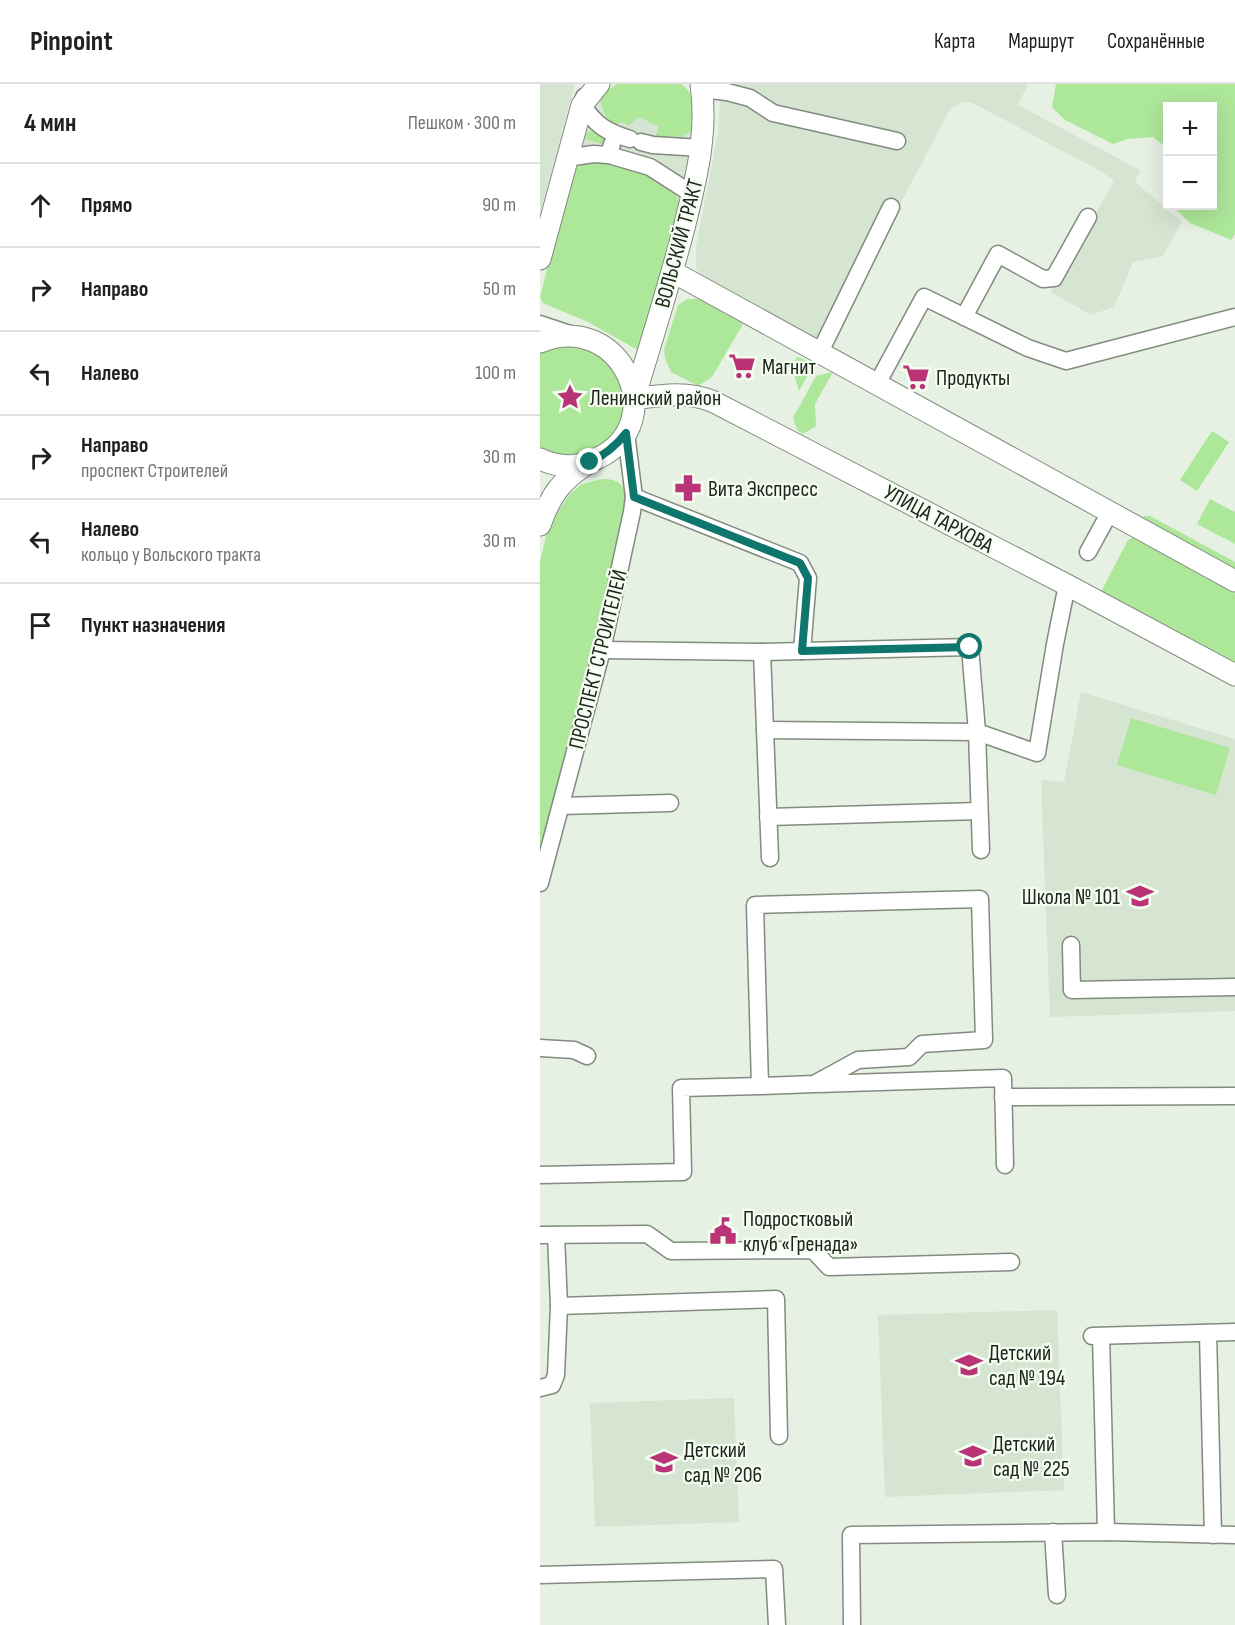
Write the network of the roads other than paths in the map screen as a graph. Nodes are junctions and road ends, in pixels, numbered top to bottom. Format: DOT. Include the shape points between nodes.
graph roads {
  1 [pos="587,84"];
  2 [pos="599,84"];
  3 [pos="701,90"];
  4 [pos="582,105"];
  5 [pos="635,140"];
  6 [pos="897,141"];
  7 [pos="701,148"];
  8 [pos="609,155"];
  9 [pos="567,158"];
  10 [pos="646,166"];
  11 [pos="692,194"];
  12 [pos="891,207"];
  13 [pos="1088,217"];
  14 [pos="544,228"];
  15 [pos="540,259"];
  16 [pos="673,272"];
  17 [pos="964,317"];
  18 [pos="1235,317"];
  19 [pos="540,324"];
  20 [pos="574,335"];
  21 [pos="540,342"];
  22 [pos="819,352"];
  23 [pos="877,384"];
  24 [pos="634,399"];
  25 [pos="626,433"];
  26 [pos="540,459"];
  27 [pos="590,462"];
  28 [pos="634,497"];
  29 [pos="1110,512"];
  30 [pos="540,525"];
  31 [pos="1088,552"];
  32 [pos="1235,581"];
  33 [pos="1067,585"];
  34 [pos="602,650"];
  35 [pos="802,651"];
  36 [pos="762,652"];
  37 [pos="1235,675"];
  38 [pos="765,730"];
  39 [pos="977,732"];
  40 [pos="670,804"];
  41 [pos="561,806"];
  42 [pos="979,811"];
  43 [pos="768,817"];
  44 [pos="981,850"];
  45 [pos="770,858"];
  46 [pos="540,883"];
  47 [pos="1071,945"];
  48 [pos="1235,987"];
  49 [pos="540,1048"];
  50 [pos="587,1056"];
  51 [pos="814,1084"];
  52 [pos="760,1086"];
  53 [pos="1235,1096"];
  54 [pos="1003,1097"];
  55 [pos="1005,1165"];
  56 [pos="540,1175"];
  57 [pos="548,1235"];
  58 [pos="1011,1262"];
  59 [pos="559,1306"];
  60 [pos="1235,1332"];
  61 [pos="1208,1333"];
  62 [pos="540,1388"];
  63 [pos="779,1436"];
  64 [pos="1053,1532"];
  65 [pos="1106,1532"];
  66 [pos="1213,1535"];
  67 [pos="1235,1535"];
  68 [pos="540,1575"];
  69 [pos="1057,1595"];
  70 [pos="777,1625"];
  71 [pos="852,1625"];
  1 -- 4 [label="street"];
  2 -- 4 [label="main road"];
  3 -- 6 [label="street" via="727,92 750,98 773,113"];
  3 -- 7 [label="main road, ВОЛЬСКИЙ ТРАКТ"];
  4 -- 5 [label="street" via="595,123"];
  4 -- 9 [label="main road"];
  5 -- 7 [label="street"];
  5 -- 8 [label="street"];
  5 -- 10 [label="street"];
  7 -- 11 [label="main road, ВОЛЬСКИЙ ТРАКТ"];
  8 -- 9 [label="street"];
  8 -- 10 [label="street"];
  9 -- 14 [label="main road"];
  10 -- 11 [label="street"];
  11 -- 16 [label="main road, ВОЛЬСКИЙ ТРАКТ"];
  12 -- 22 [label="street"];
  13 -- 17 [label="street" via="1054,278 1043,279 998,254"];
  14 -- 15 [label="main road"];
  16 -- 22 [label="main road"];
  16 -- 24 [label="main road, ВОЛЬСКИЙ ТРАКТ"];
  17 -- 18 [label="street" via="1028,348 1066,361"];
  17 -- 23 [label="street" via="924,297"];
  19 -- 20 [label="street"];
  20 -- 21 [label="main road"];
  20 -- 24 [label="main road" via="600,343 616,356 628,373"];
  22 -- 23 [label="main road"];
  23 -- 29 [label="main road"];
  24 -- 25 [label="main road, ВОЛЬСКИЙ ТРАКТ"];
  24 -- 33 [label="main road, УЛИЦА ТАРХОВА" via="688,394 714,402"];
  25 -- 27 [label="main road" via="604,456"];
  25 -- 28 [label="street, ПРОСПЕКТ СТРОИТЕЛЕЙ"];
  26 -- 27 [label="main road" via="562,465"];
  27 -- 30 [label="main road" via="560,485"];
  28 -- 34 [label="street, ПРОСПЕКТ СТРОИТЕЛЕЙ"];
  28 -- 35 [label="street" via="800,563 808,578"];
  29 -- 31 [label="street"];
  29 -- 32 [label="main road"];
  33 -- 37 [label="main road, УЛИЦА ТАРХОВА"];
  33 -- 39 [label="street" via="1037,753"];
  34 -- 36 [label="street"];
  34 -- 41 [label="street, ПРОСПЕКТ СТРОИТЕЛЕЙ"];
  35 -- 36 [label="street"];
  35 -- 39 [label="street" via="970,647"];
  36 -- 38 [label="street"];
  38 -- 39 [label="street"];
  38 -- 43 [label="street"];
  39 -- 42 [label="street"];
  40 -- 41 [label="street"];
  41 -- 46 [label="street, ПРОСПЕКТ СТРОИТЕЛЕЙ"];
  42 -- 43 [label="street"];
  42 -- 44 [label="street"];
  43 -- 45 [label="street"];
  47 -- 48 [label="street" via="1072,990"];
  49 -- 50 [label="street" via="574,1050"];
  51 -- 52 [label="street"];
  51 -- 52 [label="street" via="858,1060 909,1057 922,1044 984,1040 981,899 755,905"];
  51 -- 54 [label="street" via="1003,1078"];
  52 -- 56 [label="street" via="681,1088 683,1172"];
  53 -- 54 [label="street"];
  54 -- 55 [label="street"];
  57 -- 58 [label="street" via="647,1234 671,1251 813,1250 829,1267"];
  57 -- 59 [label="street"];
  59 -- 62 [label="street" via="556,1375 552,1385"];
  59 -- 63 [label="street" via="776,1299"];
  60 -- 61 [label="street"];
  61 -- 65 [label="street" via="1096,1336"];
  61 -- 66 [label="street"];
  64 -- 65 [label="street"];
  64 -- 69 [label="street"];
  64 -- 71 [label="street" via="851,1535"];
  65 -- 66 [label="street"];
  66 -- 67 [label="street"];
  68 -- 70 [label="street" via="774,1569"];
}
